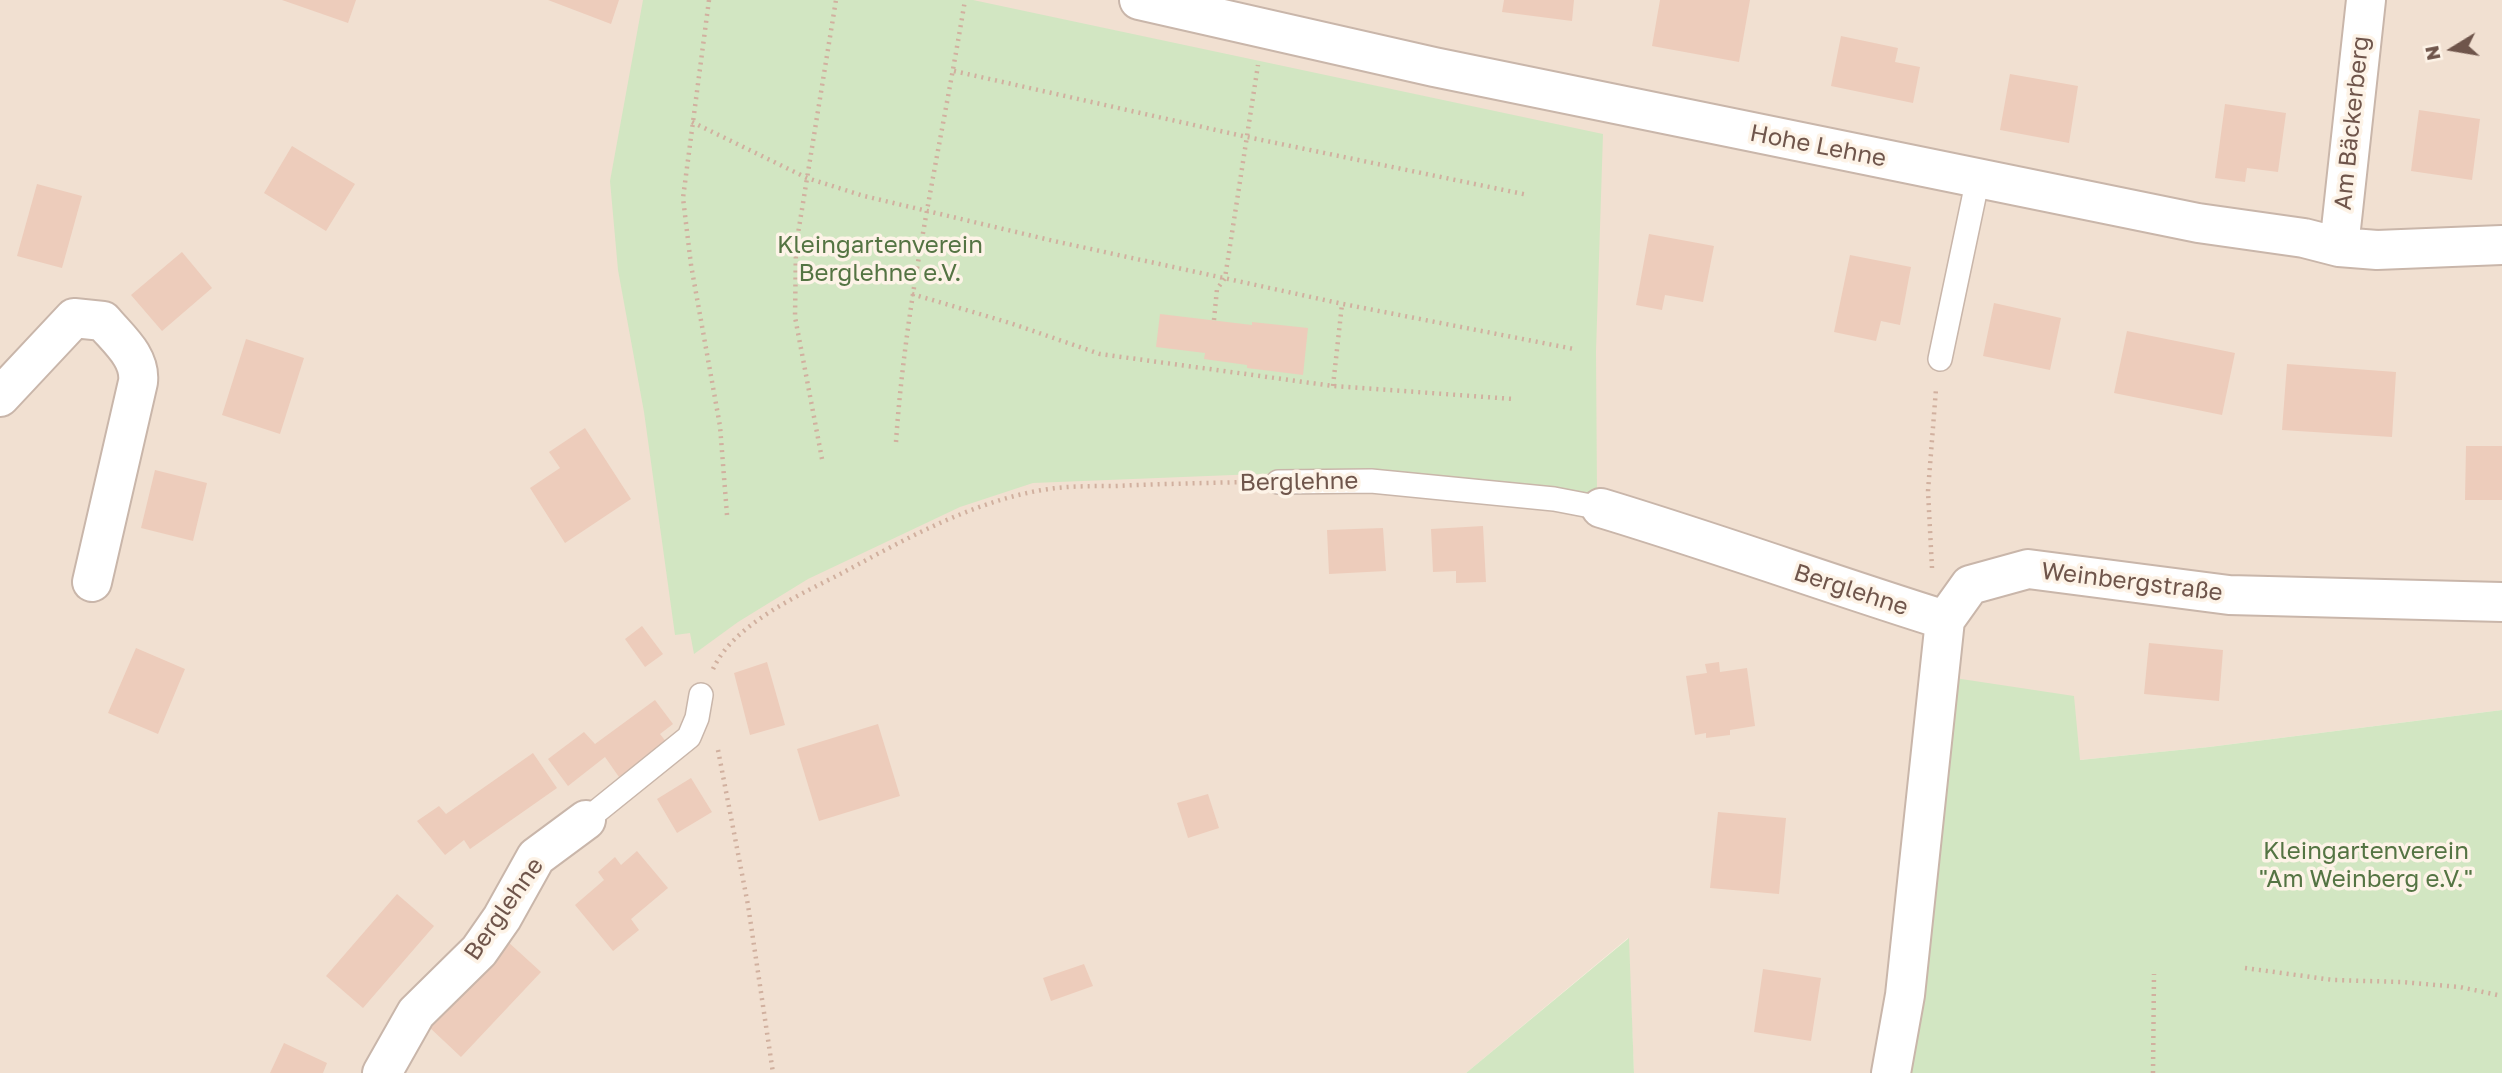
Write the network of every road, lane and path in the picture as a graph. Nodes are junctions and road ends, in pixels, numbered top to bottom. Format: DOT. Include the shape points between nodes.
graph roads {
  1 [pos="709,0"];
  2 [pos="836,0"];
  3 [pos="965,0"];
  4 [pos="1139,0"];
  5 [pos="2366,0"];
  6 [pos="1259,60"];
  7 [pos="954,71"];
  8 [pos="692,122"];
  9 [pos="1247,137"];
  10 [pos="807,178"];
  11 [pos="1978,178"];
  12 [pos="1528,195"];
  13 [pos="929,211"];
  14 [pos="2502,245"];
  15 [pos="2339,247"];
  16 [pos="1225,278"];
  17 [pos="912,294"];
  18 [pos="1343,304"];
  19 [pos="1214,320"];
  20 [pos="1574,349"];
  21 [pos="1940,359"];
  22 [pos="1333,386"];
  23 [pos="0,397"];
  24 [pos="1514,399"];
  25 [pos="896,442"];
  26 [pos="822,459"];
  27 [pos="1278,482"];
  28 [pos="1601,508"];
  29 [pos="727,515"];
  30 [pos="92,582"];
  31 [pos="2502,602"];
  32 [pos="1945,620"];
  33 [pos="701,695"];
  34 [pos="717,743"];
  35 [pos="586,820"];
  36 [pos="2245,968"];
  37 [pos="2154,974"];
  38 [pos="2502,996"];
  39 [pos="382,1073"];
  40 [pos="774,1073"];
  41 [pos="1891,1073"];
  42 [pos="2154,1073"];
  1 -- 8 [label="path"];
  2 -- 10 [label="path"];
  3 -- 7 [label="path"];
  4 -- 11 [label="street, Hohe Lehne" via="1434,67"];
  5 -- 15 [label="street, Am Bäckerberg"];
  6 -- 9 [label="path"];
  7 -- 9 [label="path"];
  7 -- 13 [label="path"];
  8 -- 10 [label="path"];
  8 -- 29 [label="path" via="682,198 720,426"];
  9 -- 12 [label="path"];
  9 -- 16 [label="path"];
  10 -- 13 [label="path"];
  10 -- 26 [label="path" via="796,246 794,317"];
  11 -- 15 [label="street, Hohe Lehne"];
  11 -- 21 [label="lane"];
  13 -- 16 [label="path"];
  13 -- 17 [label="path"];
  14 -- 15 [label="street, Hohe Lehne"];
  16 -- 18 [label="path"];
  16 -- 19 [label="path" via="1217,289"];
  17 -- 22 [label="path" via="1100,354"];
  17 -- 25 [label="path"];
  18 -- 20 [label="path"];
  18 -- 22 [label="path"];
  21 -- 32 [label="path" via="1928,491 1933,580"];
  22 -- 24 [label="path"];
  23 -- 30 [label="street" via="74,318 103,321 135,359 138,382"];
  27 -- 28 [label="lane, Berglehne" via="1371,481"];
  27 -- 33 [label="path, Berglehne" via="1056,488 1003,500 892,546 787,601 740,635 718,659"];
  28 -- 32 [label="street, Berglehne"];
  31 -- 32 [label="street, Weinbergstraße" via="2229,595 2028,569 1970,585"];
  32 -- 41 [label="street, Weinbergstraße" via="1905,995"];
  33 -- 35 [label="lane" via="690,737"];
  34 -- 40 [label="path"];
  35 -- 39 [label="street, Berglehne" via="536,857 479,951 416,1013"];
  36 -- 38 [label="path" via="2333,980 2460,987"];
  37 -- 42 [label="path"];
}
